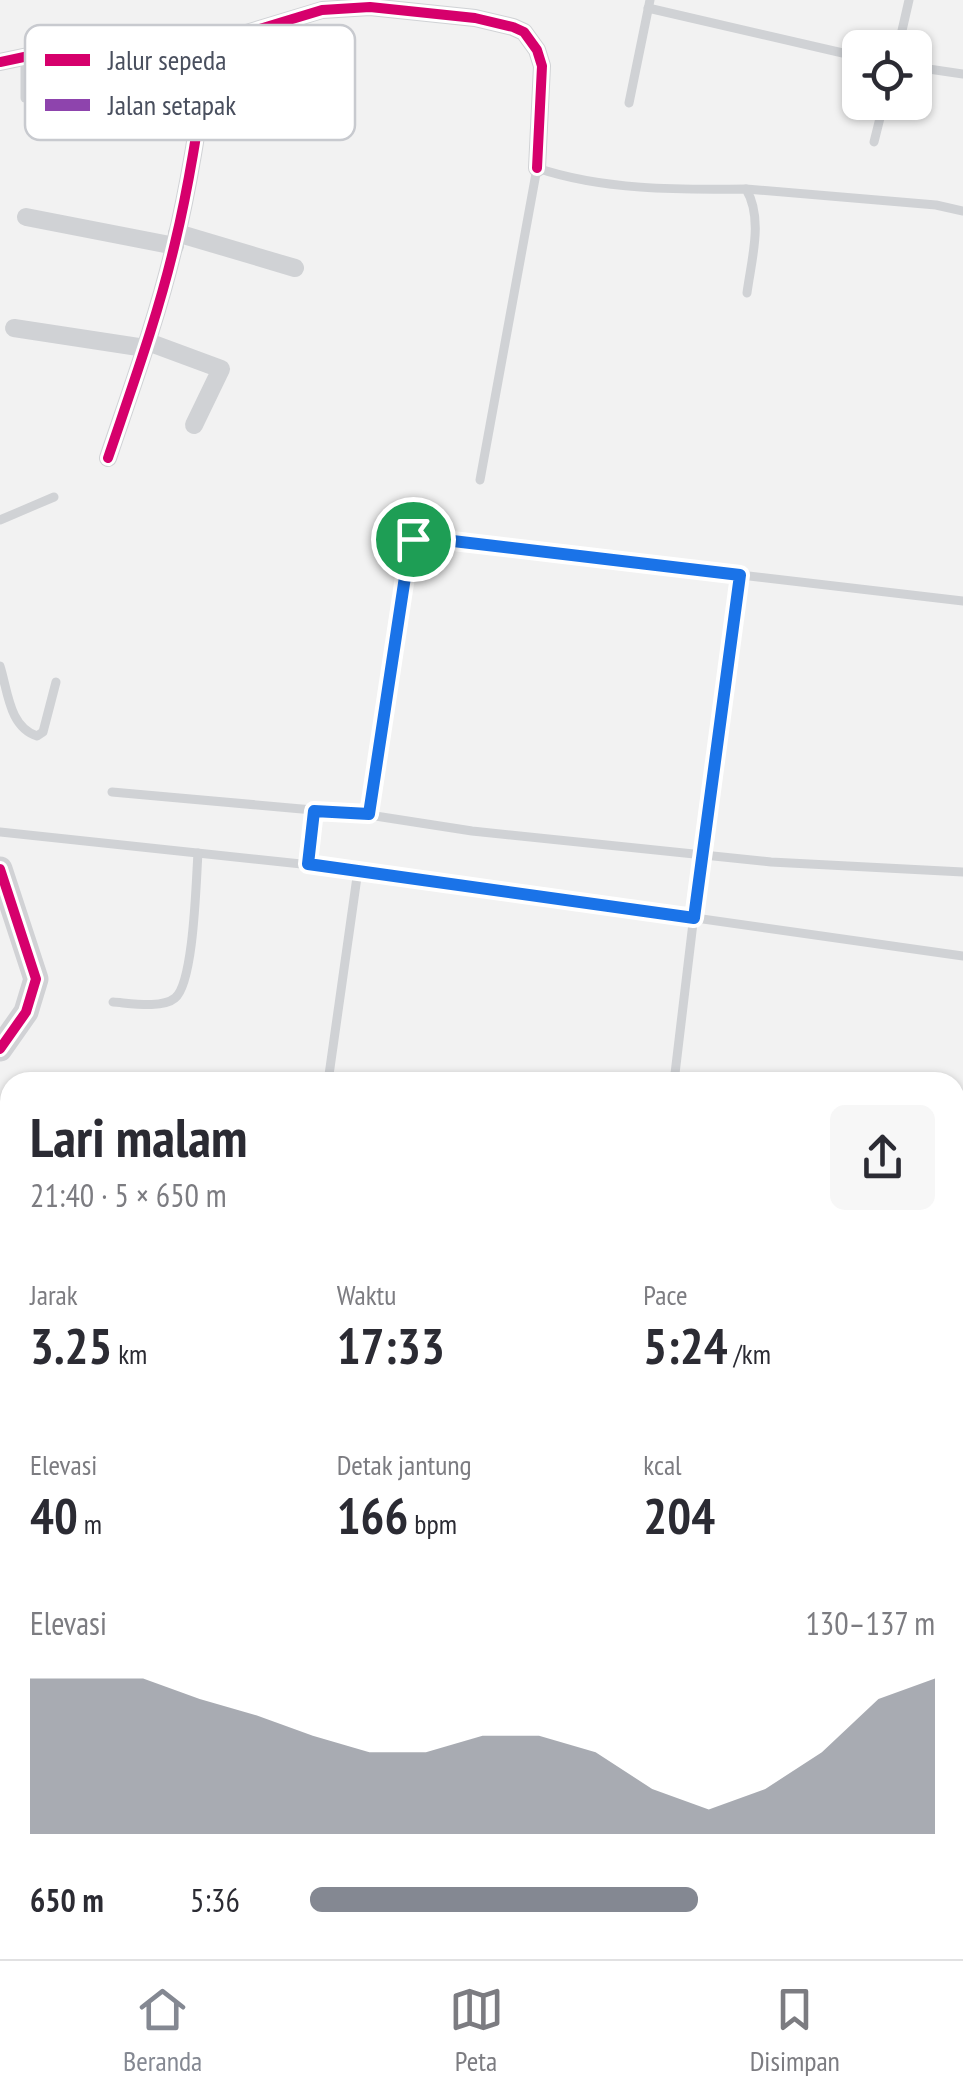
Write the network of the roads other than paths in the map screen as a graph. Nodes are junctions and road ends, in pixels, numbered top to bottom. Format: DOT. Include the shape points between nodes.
graph roads {
  1 [pos="909,0"];
  2 [pos="649,4"];
  3 [pos="268,25"];
  4 [pos="902,30"];
  5 [pos="842,52"];
  6 [pos="24,56"];
  7 [pos="0,62"];
  8 [pos="932,70"];
  9 [pos="963,74"];
  10 [pos="25,98"];
  11 [pos="629,103"];
  12 [pos="880,120"];
  13 [pos="196,140"];
  14 [pos="874,142"];
  15 [pos="537,168"];
  16 [pos="746,189"];
  17 [pos="963,211"];
  18 [pos="26,217"];
  19 [pos="176,240"];
  20 [pos="296,268"];
  21 [pos="747,293"];
  22 [pos="14,328"];
  23 [pos="146,345"];
  24 [pos="194,425"];
  25 [pos="108,458"];
  26 [pos="480,480"];
  27 [pos="54,497"];
  28 [pos="0,520"];
  29 [pos="740,575"];
  30 [pos="963,601"];
  31 [pos="0,666"];
  32 [pos="56,682"];
  33 [pos="112,792"];
  34 [pos="314,811"];
  35 [pos="369,814"];
  36 [pos="0,832"];
  37 [pos="198,853"];
  38 [pos="701,856"];
  39 [pos="308,864"];
  40 [pos="0,868"];
  41 [pos="358,870"];
  42 [pos="963,872"];
  43 [pos="694,918"];
  44 [pos="963,956"];
  45 [pos="113,1002"];
  46 [pos="0,1050"];
  47 [pos="329,1072"];
  48 [pos="675,1072"];
  1 -- 4 [label="lane"];
  2 -- 5 [label="lane"];
  2 -- 11 [label="lane"];
  3 -- 15 [label="street" via="339,7 370,7 475,18 524,32 542,66"];
  6 -- 7 [label="street"];
  6 -- 10 [label="lane"];
  8 -- 9 [label="lane"];
  12 -- 14 [label="lane"];
  13 -- 19 [label="street"];
  15 -- 16 [label="lane" via="612,184"];
  15 -- 26 [label="lane"];
  16 -- 17 [label="lane"];
  16 -- 21 [label="lane" via="755,219"];
  18 -- 19 [label="street"];
  19 -- 20 [label="street"];
  19 -- 23 [label="street"];
  22 -- 23 [label="street"];
  23 -- 24 [label="street" via="221,368"];
  23 -- 25 [label="street"];
  27 -- 28 [label="lane"];
  29 -- 30 [label="lane"];
  29 -- 35 [label="lane" via="413,539"];
  29 -- 38 [label="lane"];
  31 -- 32 [label="lane" via="15,716 38,736"];
  33 -- 34 [label="lane"];
  34 -- 35 [label="lane"];
  34 -- 39 [label="lane"];
  35 -- 38 [label="lane"];
  36 -- 37 [label="lane"];
  37 -- 39 [label="lane"];
  37 -- 45 [label="lane" via="190,957 180,991 166,1003"];
  38 -- 42 [label="lane"];
  38 -- 43 [label="lane"];
  39 -- 41 [label="lane"];
  40 -- 46 [label="street" via="36,978 26,1012"];
  41 -- 43 [label="lane"];
  41 -- 47 [label="lane"];
  43 -- 44 [label="lane"];
  43 -- 48 [label="lane"];
}
